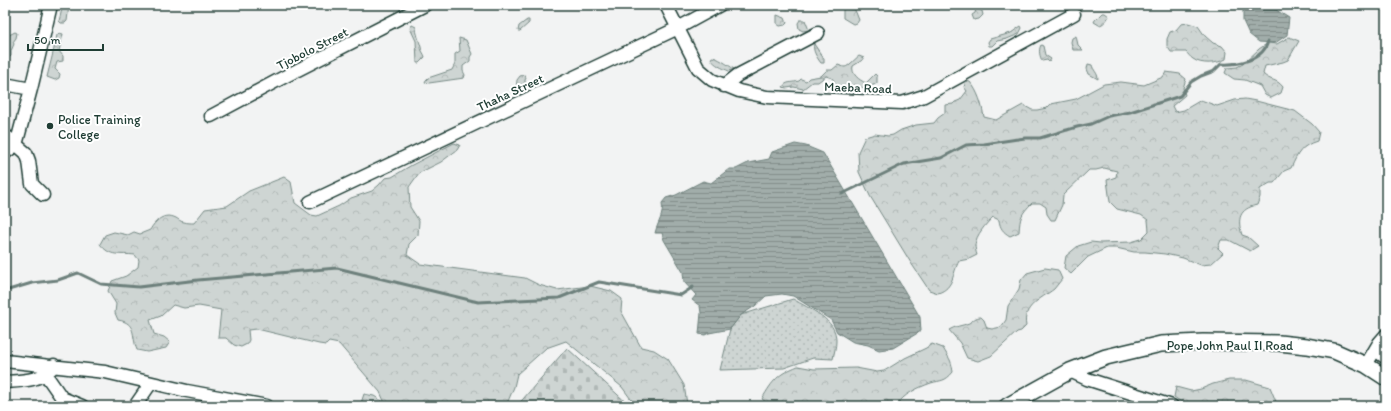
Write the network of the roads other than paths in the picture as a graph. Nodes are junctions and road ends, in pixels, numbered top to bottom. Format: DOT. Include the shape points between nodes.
graph roads {
  1 [pos="51,5"];
  2 [pos="425,5"];
  3 [pos="666,5"];
  4 [pos="720,5"];
  5 [pos="1074,14"];
  6 [pos="678,28"];
  7 [pos="818,33"];
  8 [pos="5,84"];
  9 [pos="724,86"];
  10 [pos="31,89"];
  11 [pos="212,116"];
  12 [pos="5,135"];
  13 [pos="16,145"];
  14 [pos="5,152"];
  15 [pos="43,195"];
  16 [pos="310,202"];
  17 [pos="1386,335"];
  18 [pos="1375,350"];
  19 [pos="1386,358"];
  20 [pos="5,361"];
  21 [pos="54,365"];
  22 [pos="1366,365"];
  23 [pos="1070,371"];
  24 [pos="46,375"];
  25 [pos="1386,378"];
  26 [pos="5,382"];
  27 [pos="151,383"];
  28 [pos="229,403"];
  29 [pos="82,406"];
  30 [pos="135,406"];
  31 [pos="266,406"];
  32 [pos="1007,406"];
  33 [pos="1172,406"];
  1 -- 10 [label="street"];
  2 -- 11 [label="street, Tjobolo Street"];
  3 -- 6 [label="street, Maeba Road"];
  4 -- 6 [label="street, Thaha Street"];
  5 -- 9 [label="street, Maeba Road" via="924,96 902,102 766,97 739,92"];
  6 -- 9 [label="street, Maeba Road" via="698,68"];
  6 -- 16 [label="street, Thaha Street"];
  7 -- 9 [label="street" via="738,75"];
  8 -- 10 [label="street"];
  10 -- 13 [label="street"];
  12 -- 13 [label="street"];
  13 -- 14 [label="street"];
  13 -- 15 [label="street" via="26,153 32,184"];
  17 -- 18 [label="street"];
  18 -- 19 [label="street"];
  18 -- 22 [label="street"];
  20 -- 21 [label="street"];
  21 -- 24 [label="street"];
  21 -- 27 [label="street" via="106,372"];
  22 -- 23 [label="main road, Pope John Paul II Road" via="1334,351 1307,346 1203,342 1161,344 1106,358"];
  22 -- 25 [label="main road, Pope John Paul II Road"];
  23 -- 32 [label="main road, Pope John Paul II Road"];
  23 -- 33 [label="street" via="1087,379"];
  24 -- 26 [label="street"];
  24 -- 29 [label="street" via="62,398"];
  27 -- 28 [label="street"];
  27 -- 30 [label="street"];
  28 -- 31 [label="street"];
}
